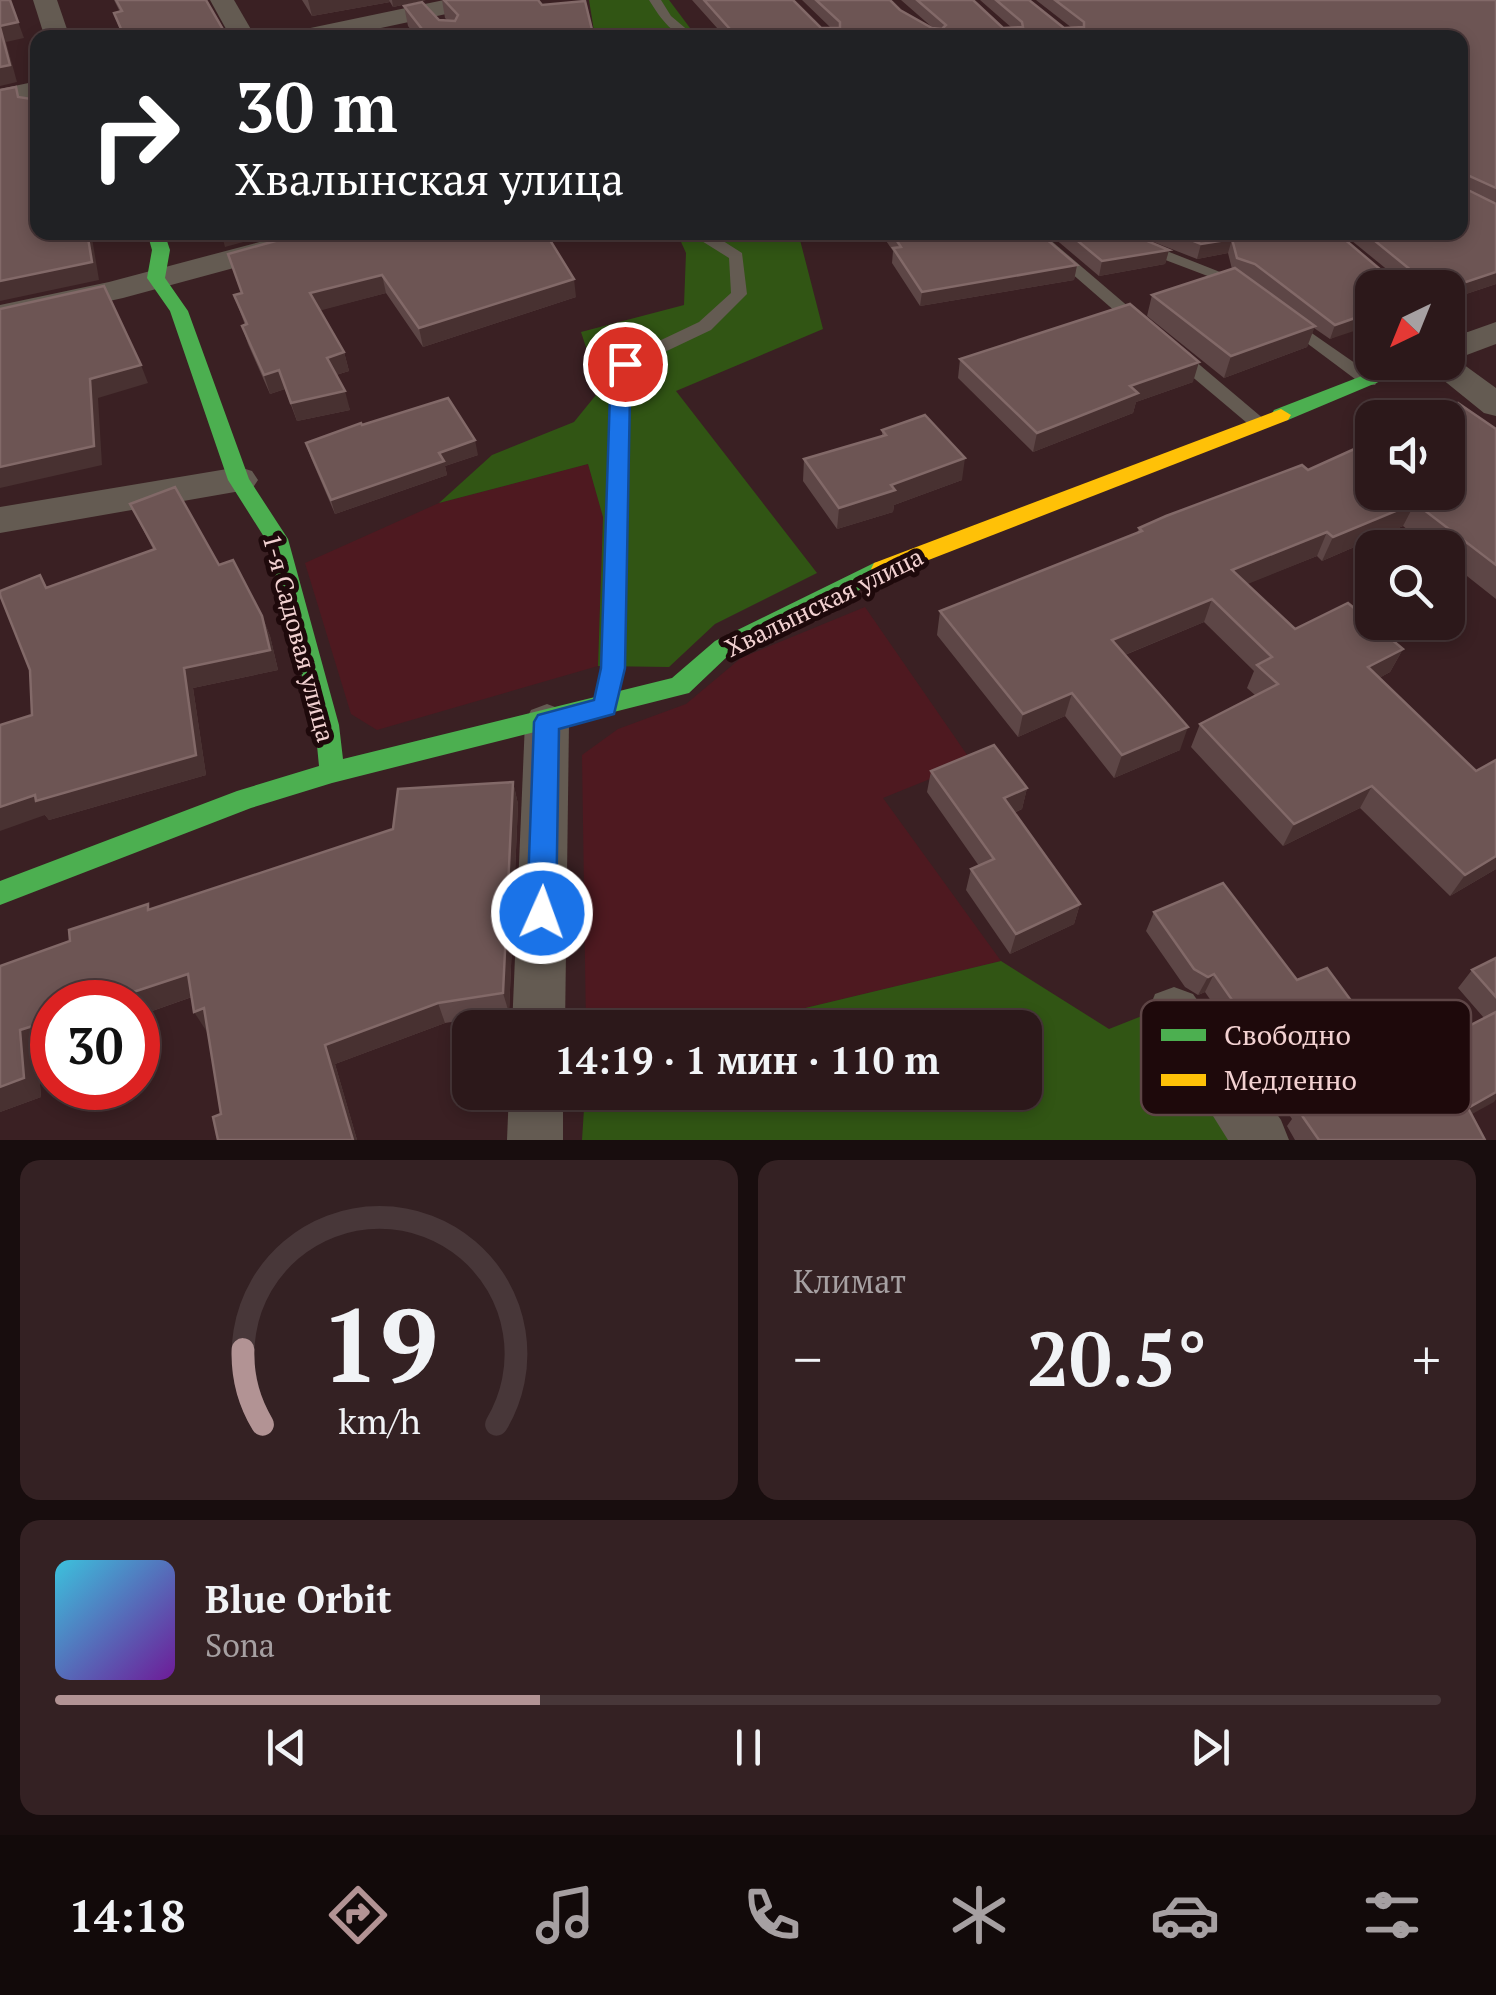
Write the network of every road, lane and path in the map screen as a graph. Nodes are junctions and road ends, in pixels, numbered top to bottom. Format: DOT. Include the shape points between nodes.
graph roads {
  1 [pos="45,0"];
  2 [pos="222,0"];
  3 [pos="358,0"];
  4 [pos="480,0"];
  5 [pos="654,0"];
  6 [pos="373,22"];
  7 [pos="55,30"];
  8 [pos="239,30"];
  9 [pos="334,30"];
  10 [pos="681,30"];
  11 [pos="30,91"];
  12 [pos="0,97"];
  13 [pos="158,240"];
  14 [pos="303,240"];
  15 [pos="712,240"];
  16 [pos="1041,240"];
  17 [pos="1135,240"];
  18 [pos="156,278"];
  19 [pos="0,316"];
  20 [pos="1150,332"];
  21 [pos="1164,344"];
  22 [pos="625,364"];
  23 [pos="1462,380"];
  24 [pos="1368,381"];
  25 [pos="1496,405"];
  26 [pos="1259,424"];
  27 [pos="240,480"];
  28 [pos="0,520"];
  29 [pos="605,707"];
  30 [pos="547,722"];
  31 [pos="332,772"];
  32 [pos="0,892"];
  33 [pos="539,1010"];
  34 [pos="536,1110"];
  35 [pos="1243,1115"];
  36 [pos="535,1140"];
  37 [pos="1260,1140"];
  1 -- 7 [label="street"];
  2 -- 8 [label="street"];
  3 -- 6 [label="street"];
  4 -- 6 [label="street" via="434,18"];
  5 -- 10 [label="lane"];
  6 -- 9 [label="street"];
  11 -- 12 [label="street"];
  13 -- 18 [label="street"];
  14 -- 18 [label="street"];
  15 -- 22 [label="lane" via="737,256 739,294 705,326"];
  16 -- 20 [label="lane"];
  17 -- 24 [label="lane" via="1242,284"];
  18 -- 19 [label="street"];
  18 -- 27 [label="street, 1-я Садовая улица" via="179,311"];
  21 -- 26 [label="lane"];
  22 -- 29 [label="street" via="613,668"];
  23 -- 25 [label="street"];
  24 -- 26 [label="street, Хвалынская улица"];
  26 -- 29 [label="street, Хвалынская улица" via="873,574 724,647 680,686"];
  27 -- 28 [label="street"];
  27 -- 31 [label="street, 1-я Садовая улица" via="277,539 327,725"];
  29 -- 30 [label="street, Хвалынская улица"];
  30 -- 31 [label="street, Хвалынская улица"];
  30 -- 33 [label="street"];
  31 -- 32 [label="street, Хвалынская улица"];
  34 -- 36 [label="street"];
  35 -- 37 [label="street"];
}
